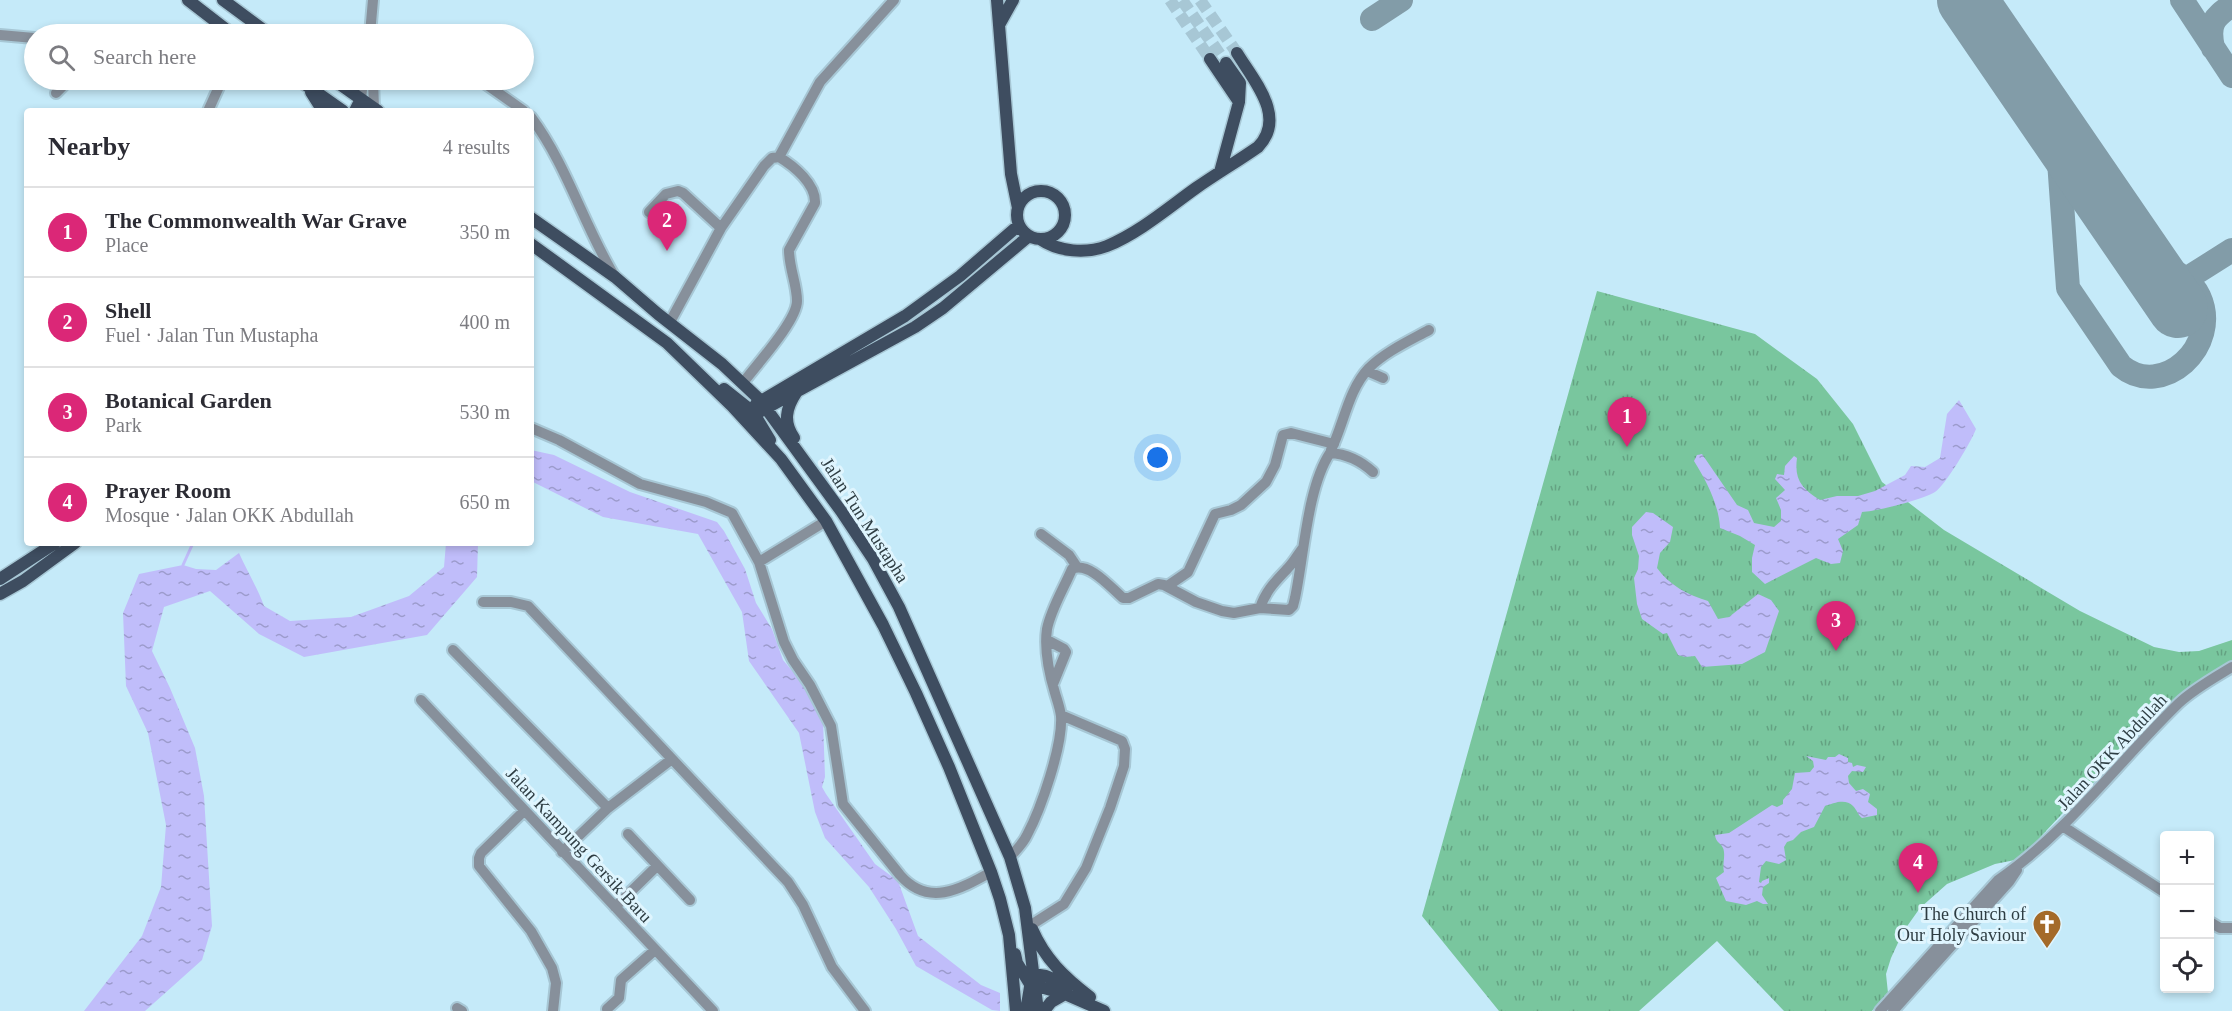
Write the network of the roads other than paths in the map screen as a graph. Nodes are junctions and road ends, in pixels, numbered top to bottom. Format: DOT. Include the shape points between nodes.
graph roads {
  1 [pos="188,0"];
  2 [pos="223,0"];
  3 [pos="373,0"];
  4 [pos="894,0"];
  5 [pos="997,0"];
  6 [pos="1013,0"];
  7 [pos="219,24"];
  8 [pos="255,24"];
  9 [pos="371,24"];
  10 [pos="999,25"];
  11 [pos="0,35"];
  12 [pos="24,37"];
  13 [pos="1237,53"];
  14 [pos="1210,59"];
  15 [pos="1226,63"];
  16 [pos="59,90"];
  17 [pos="217,90"];
  18 [pos="308,90"];
  19 [pos="313,90"];
  20 [pos="348,90"];
  21 [pos="362,90"];
  22 [pos="374,90"];
  23 [pos="494,90"];
  24 [pos="56,93"];
  25 [pos="361,99"];
  26 [pos="1239,102"];
  27 [pos="209,108"];
  28 [pos="321,108"];
  29 [pos="339,108"];
  30 [pos="356,108"];
  31 [pos="372,108"];
  32 [pos="375,108"];
  33 [pos="520,108"];
  34 [pos="534,121"];
  35 [pos="779,156"];
  36 [pos="1220,172"];
  37 [pos="1018,208"];
  38 [pos="649,212"];
  39 [pos="534,220"];
  40 [pos="1019,225"];
  41 [pos="721,228"];
  42 [pos="1035,237"];
  43 [pos="534,246"];
  44 [pos="615,277"];
  45 [pos="670,322"];
  46 [pos="1429,330"];
  47 [pos="667,343"];
  48 [pos="722,364"];
  49 [pos="1367,371"];
  50 [pos="1383,378"];
  51 [pos="746,379"];
  52 [pos="796,386"];
  53 [pos="763,404"];
  54 [pos="753,412"];
  55 [pos="534,429"];
  56 [pos="1332,449"];
  57 [pos="781,459"];
  58 [pos="1372,472"];
  59 [pos="821,484"];
  60 [pos="826,521"];
  61 [pos="1041,534"];
  62 [pos="1305,544"];
  63 [pos="50,546"];
  64 [pos="71,546"];
  65 [pos="759,562"];
  66 [pos="1077,567"];
  67 [pos="0,579"];
  68 [pos="1169,585"];
  69 [pos="0,594"];
  70 [pos="483,602"];
  71 [pos="1260,608"];
  72 [pos="1047,640"];
  73 [pos="453,650"];
  74 [pos="2232,667"];
  75 [pos="1052,684"];
  76 [pos="421,700"];
  77 [pos="1060,715"];
  78 [pos="672,759"];
  79 [pos="608,808"];
  80 [pos="524,811"];
  81 [pos="2064,827"];
  82 [pos="628,834"];
  83 [pos="562,852"];
  84 [pos="1010,857"];
  85 [pos="2020,865"];
  86 [pos="657,866"];
  87 [pos="991,872"];
  88 [pos="2160,889"];
  89 [pos="690,900"];
  90 [pos="615,907"];
  91 [pos="1026,908"];
  92 [pos="2214,924"];
  93 [pos="1031,925"];
  94 [pos="2232,928"];
  95 [pos="1009,935"];
  96 [pos="655,950"];
  97 [pos="1032,981"];
  98 [pos="1065,994"];
  99 [pos="1090,997"];
  100 [pos="607,1009"];
  101 [pos="553,1011"];
  102 [pos="713,1011"];
  103 [pos="865,1011"];
  104 [pos="1016,1011"];
  105 [pos="1026,1011"];
  106 [pos="1038,1011"];
  107 [pos="1044,1011"];
  108 [pos="1104,1011"];
  109 [pos="1112,1011"];
  110 [pos="1880,1011"];
  111 [pos="1893,1011"];
  1 -- 7 [label="main road"];
  2 -- 8 [label="main road"];
  3 -- 9 [label="street"];
  4 -- 35 [label="street" via="820,82"];
  5 -- 10 [label="main road"];
  6 -- 10 [label="main road"];
  10 -- 37 [label="main road" via="1012,185"];
  11 -- 12 [label="street"];
  13 -- 36 [label="main road" via="1269,109 1269,130 1257,147"];
  14 -- 26 [label="main road"];
  15 -- 26 [label="main road" via="1239,83"];
  16 -- 24 [label="street"];
  17 -- 27 [label="street"];
  18 -- 28 [label="main road"];
  19 -- 29 [label="main road"];
  20 -- 25 [label="main road"];
  21 -- 25 [label="street"];
  22 -- 32 [label="street"];
  23 -- 33 [label="street"];
  25 -- 30 [label="main road"];
  25 -- 31 [label="main road"];
  26 -- 36 [label="main road"];
  34 -- 44 [label="street"];
  35 -- 41 [label="street" via="764,166"];
  35 -- 51 [label="street" via="813,188 815,203 789,250 797,291 796,312"];
  36 -- 42 [label="main road" via="1130,234 1106,246 1070,250"];
  37 -- 40 [label="main road"];
  37 -- 42 [label="main road" via="1027,195 1035,192 1058,197 1065,212 1061,227 1056,233"];
  38 -- 41 [label="street" via="666,194 678,191"];
  39 -- 44 [label="main road, Jalan Tun Mustapha"];
  40 -- 42 [label="main road"];
  40 -- 52 [label="main road" via="960,276 905,316"];
  41 -- 45 [label="street"];
  42 -- 52 [label="main road" via="915,327"];
  43 -- 47 [label="main road"];
  44 -- 45 [label="main road, Jalan Tun Mustapha"];
  45 -- 48 [label="main road, Jalan Tun Mustapha"];
  46 -- 49 [label="street"];
  47 -- 54 [label="main road"];
  47 -- 57 [label="main road"];
  48 -- 51 [label="main road"];
  48 -- 53 [label="main road, Jalan Tun Mustapha"];
  49 -- 50 [label="street"];
  49 -- 56 [label="street" via="1353,394"];
  51 -- 52 [label="main road" via="764,388"];
  52 -- 53 [label="main road"];
  52 -- 59 [label="main road" via="787,422"];
  53 -- 54 [label="main road" via="756,403"];
  53 -- 59 [label="main road, Jalan Tun Mustapha"];
  54 -- 57 [label="main road"];
  55 -- 65 [label="street" via="640,484 698,499 732,513"];
  56 -- 58 [label="street"];
  56 -- 62 [label="street" via="1317,481"];
  56 -- 68 [label="street" via="1290,433 1283,435 1266,482 1241,504 1215,514 1188,572"];
  57 -- 60 [label="main road"];
  59 -- 84 [label="main road, Jalan Tun Mustapha" via="873,559 899,606"];
  60 -- 65 [label="street"];
  60 -- 87 [label="main road" via="911,684"];
  61 -- 66 [label="street" via="1070,555"];
  62 -- 71 [label="street" via="1274,580"];
  62 -- 71 [label="street" via="1292,608"];
  63 -- 67 [label="main road"];
  64 -- 69 [label="main road"];
  65 -- 87 [label="street" via="784,642 831,726 843,804 916,890 945,892"];
  66 -- 68 [label="street" via="1088,569 1123,598 1158,584"];
  66 -- 72 [label="street" via="1072,569 1052,614"];
  68 -- 71 [label="street" via="1196,602 1222,611"];
  70 -- 78 [label="street" via="528,606"];
  72 -- 75 [label="street"];
  72 -- 75 [label="street" via="1066,652"];
  73 -- 79 [label="street"];
  74 -- 81 [label="street, Jalan OKK Abdullah" via="2180,702"];
  75 -- 77 [label="street"];
  76 -- 80 [label="street, Jalan Kampung Gersik Baru"];
  77 -- 84 [label="street" via="1059,737 1036,815 1027,837"];
  77 -- 93 [label="street" via="1122,741 1124,766 1074,891 1064,904"];
  78 -- 79 [label="street"];
  78 -- 103 [label="street" via="788,882 832,967"];
  79 -- 83 [label="street"];
  80 -- 83 [label="street, Jalan Kampung Gersik Baru"];
  80 -- 101 [label="street" via="481,853 479,866 531,931 552,968 556,983"];
  81 -- 85 [label="street, Jalan OKK Abdullah"];
  81 -- 88 [label="street"];
  82 -- 86 [label="street"];
  83 -- 90 [label="street, Jalan Kampung Gersik Baru"];
  84 -- 91 [label="main road, Jalan Tun Mustapha"];
  85 -- 110 [label="street, Jalan OKK Abdullah" via="1998,880"];
  85 -- 111 [label="street, Jalan OKK Abdullah"];
  86 -- 89 [label="street"];
  86 -- 90 [label="street"];
  87 -- 95 [label="main road"];
  90 -- 96 [label="street, Jalan Kampung Gersik Baru"];
  91 -- 93 [label="main road"];
  91 -- 97 [label="main road, Jalan Tun Mustapha"];
  92 -- 94 [label="street"];
  93 -- 99 [label="main road" via="1055,967"];
  95 -- 97 [label="main road" via="1017,963"];
  95 -- 104 [label="main road"];
  96 -- 100 [label="street" via="621,980 619,998"];
  96 -- 102 [label="street, Jalan Kampung Gersik Baru"];
  97 -- 98 [label="main road"];
  97 -- 99 [label="main road" via="1046,976"];
  97 -- 105 [label="main road"];
  97 -- 106 [label="main road, Jalan Tun Mustapha"];
  98 -- 107 [label="main road"];
  98 -- 108 [label="main road"];
  99 -- 109 [label="main road"];
}
